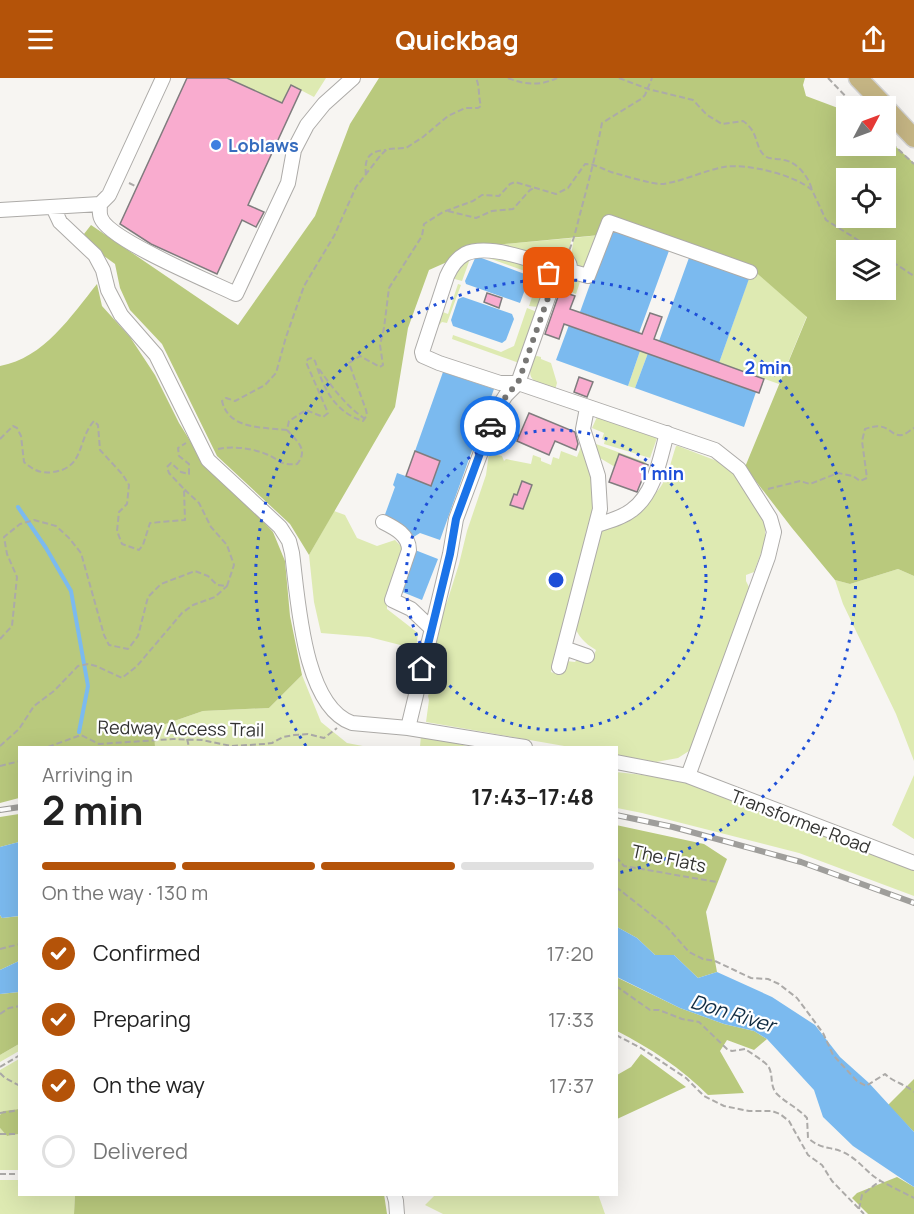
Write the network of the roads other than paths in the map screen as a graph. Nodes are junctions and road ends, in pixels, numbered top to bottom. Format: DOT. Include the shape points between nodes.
graph roads {
  1 [pos="163,78"];
  2 [pos="353,78"];
  3 [pos="858,78"];
  4 [pos="875,96"];
  5 [pos="896,119"];
  6 [pos="914,138"];
  7 [pos="100,204"];
  8 [pos="53,207"];
  9 [pos="0,210"];
  10 [pos="567,265"];
  11 [pos="551,272"];
  12 [pos="750,272"];
  13 [pos="518,383"];
  14 [pos="587,408"];
  15 [pos="667,433"];
  16 [pos="382,522"];
  17 [pos="597,525"];
  18 [pos="431,628"];
  19 [pos="564,648"];
  20 [pos="588,656"];
  21 [pos="559,667"];
  22 [pos="408,728"];
  23 [pos="519,746"];
  24 [pos="618,762"];
  25 [pos="688,776"];
  26 [pos="914,864"];
  27 [pos="395,1196"];
  28 [pos="397,1214"];
  1 -- 7 [label="street" via="110,195"];
  2 -- 7 [label="street" via="324,104 303,133 294,150 288,183 236,294 112,232 101,218"];
  3 -- 4 [label="main road"];
  5 -- 6 [label="main road"];
  7 -- 8 [label="street"];
  8 -- 9 [label="street"];
  8 -- 22 [label="street" via="60,222 95,255 121,315 156,356 208,460 274,521 288,540 303,637 322,695 344,721"];
  10 -- 11 [label="street" via="565,277"];
  10 -- 11 [label="street" via="554,258"];
  10 -- 12 [label="street" via="588,276 609,222"];
  11 -- 13 [label="street"];
  11 -- 13 [label="street" via="501,252 465,254 451,267 422,352 426,358 500,383"];
  13 -- 14 [label="street"];
  13 -- 18 [label="street" via="496,409 456,519"];
  14 -- 15 [label="street"];
  14 -- 17 [label="street" via="583,429 600,485"];
  15 -- 17 [label="street" via="652,482 641,502 625,515"];
  15 -- 25 [label="street" via="700,443 737,466 772,522 774,532"];
  16 -- 18 [label="street" via="398,529 409,544 392,600 411,609"];
  17 -- 19 [label="street"];
  18 -- 22 [label="street"];
  19 -- 20 [label="street"];
  19 -- 21 [label="street"];
  22 -- 23 [label="street"];
  24 -- 25 [label="street, Transformer Road"];
  25 -- 26 [label="street, Transformer Road"];
  27 -- 28 [label="street"];
}
